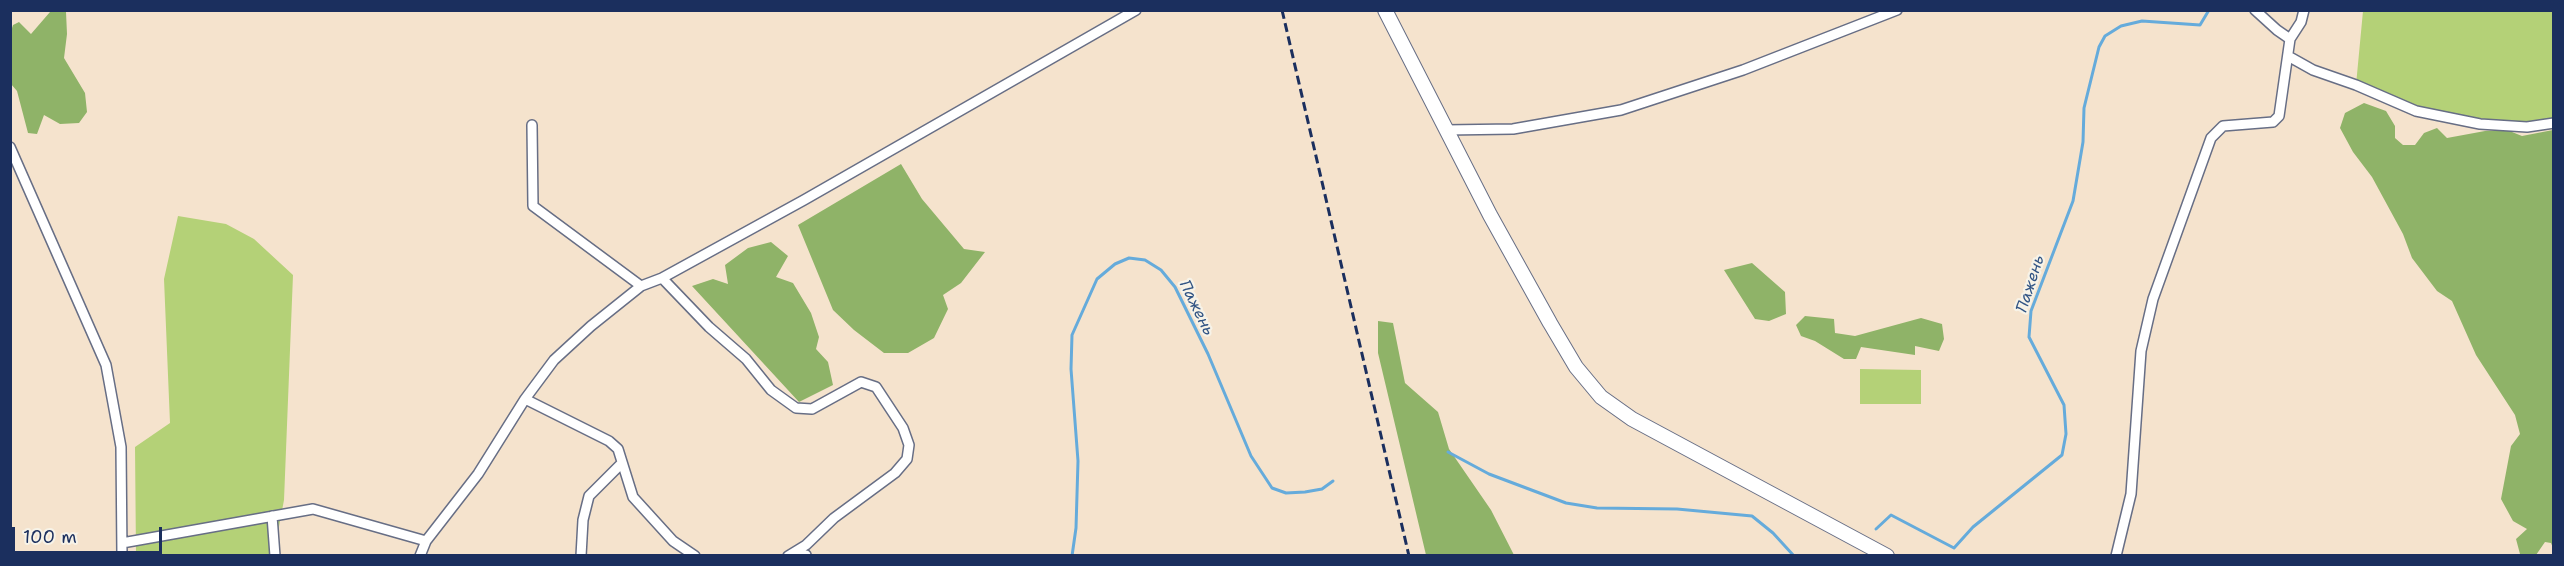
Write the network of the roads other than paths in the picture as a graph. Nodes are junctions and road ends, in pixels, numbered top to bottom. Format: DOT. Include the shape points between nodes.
graph roads {
  1 [pos="1136,10"];
  2 [pos="1385,10"];
  3 [pos="1897,10"];
  4 [pos="2255,10"];
  5 [pos="2304,10"];
  6 [pos="2290,39"];
  7 [pos="2288,56"];
  8 [pos="2553,123"];
  9 [pos="532,125"];
  10 [pos="1446,130"];
  11 [pos="10,147"];
  12 [pos="662,278"];
  13 [pos="640,286"];
  14 [pos="525,399"];
  15 [pos="621,464"];
  16 [pos="272,516"];
  17 [pos="426,541"];
  18 [pos="122,543"];
  19 [pos="1884,554"];
  20 [pos="122,555"];
  21 [pos="275,555"];
  22 [pos="420,555"];
  23 [pos="581,555"];
  24 [pos="695,555"];
  25 [pos="788,555"];
  26 [pos="800,555"];
  27 [pos="806,555"];
  28 [pos="2116,555"];
  1 -- 12 [label="street"];
  2 -- 10 [label="street"];
  3 -- 10 [label="street" via="1743,70 1621,110 1513,129"];
  4 -- 6 [label="street"];
  5 -- 6 [label="street"];
  6 -- 7 [label="street"];
  7 -- 8 [label="street" via="2416,111 2480,124 2527,127"];
  7 -- 28 [label="street" via="2279,116 2273,122 2223,126 2211,138 2153,299 2141,351 2131,494"];
  9 -- 13 [label="street" via="533,206"];
  10 -- 19 [label="street" via="1576,367 1601,397 1632,419"];
  11 -- 18 [label="street" via="106,365 121,447"];
  12 -- 13 [label="street"];
  12 -- 25 [label="street" via="746,359 771,390 796,408 812,409 861,382 876,387 903,428 909,445 907,459 895,473 834,518 806,545"];
  13 -- 14 [label="street" via="554,360"];
  14 -- 15 [label="street" via="609,441 618,449"];
  14 -- 17 [label="street" via="478,474"];
  15 -- 23 [label="street" via="589,496"];
  15 -- 24 [label="street" via="633,497 673,541"];
  16 -- 17 [label="street" via="313,509"];
  16 -- 18 [label="street"];
  16 -- 21 [label="street"];
  17 -- 22 [label="street"];
  18 -- 20 [label="street"];
  26 -- 27 [label="street"];
}
